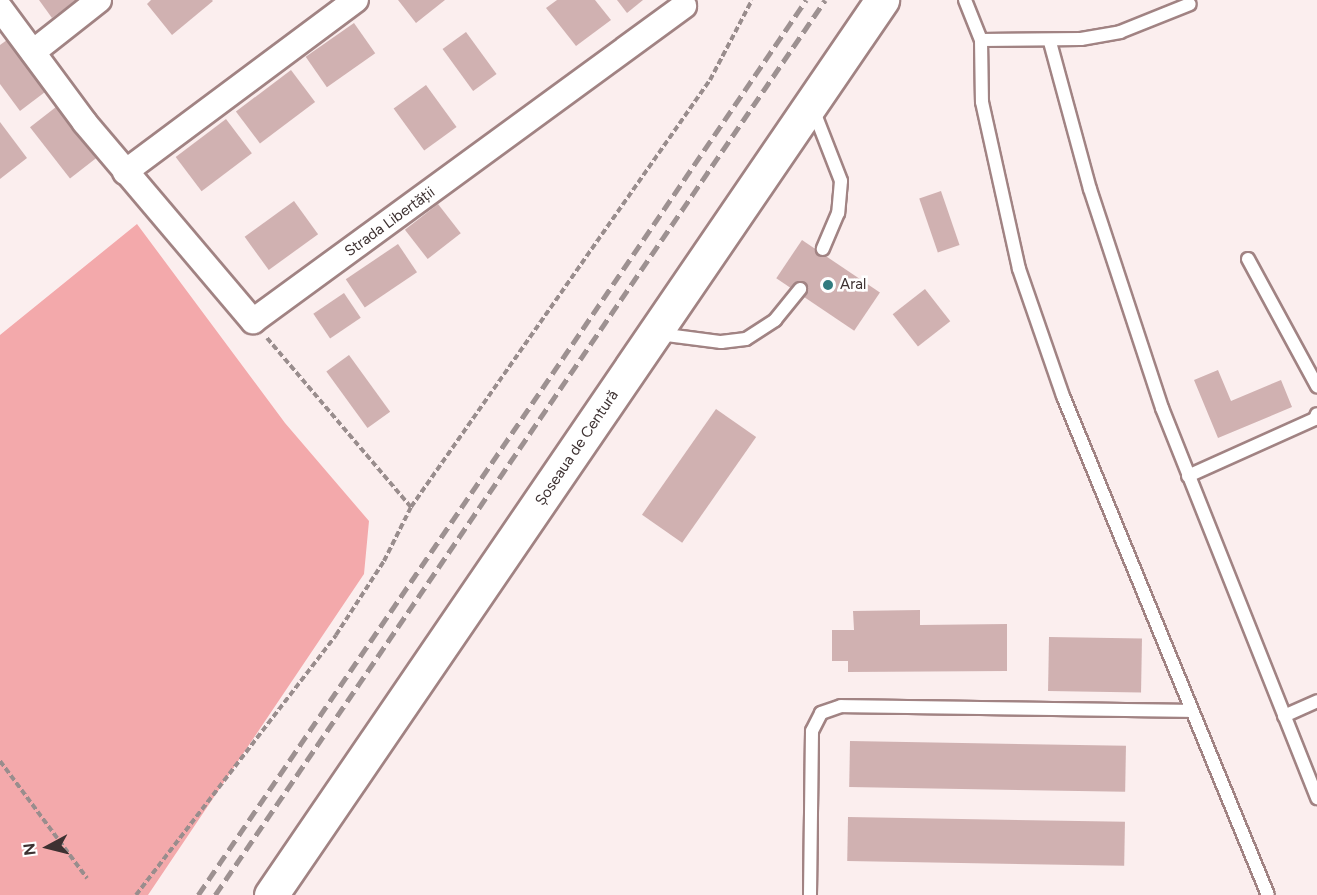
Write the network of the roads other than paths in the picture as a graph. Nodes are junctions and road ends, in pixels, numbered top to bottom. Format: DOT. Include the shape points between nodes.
graph roads {
  1 [pos="99,0"];
  2 [pos="356,0"];
  3 [pos="882,0"];
  4 [pos="965,0"];
  5 [pos="1190,4"];
  6 [pos="684,6"];
  7 [pos="0,8"];
  8 [pos="981,40"];
  9 [pos="1050,42"];
  10 [pos="33,52"];
  11 [pos="811,104"];
  12 [pos="126,172"];
  13 [pos="823,249"];
  14 [pos="1248,259"];
  15 [pos="800,289"];
  16 [pos="655,333"];
  17 [pos="1317,386"];
  18 [pos="1317,414"];
  19 [pos="1188,476"];
  20 [pos="1317,701"];
  21 [pos="1192,711"];
  22 [pos="1284,716"];
  23 [pos="1317,798"];
  24 [pos="271,895"];
  25 [pos="810,895"];
  26 [pos="1268,895"];
  1 -- 10 [label="street"];
  2 -- 12 [label="street"];
  3 -- 11 [label="main road, Șoseaua de Centură"];
  4 -- 8 [label="lane"];
  5 -- 9 [label="lane" via="1120,32"];
  6 -- 12 [label="street, Strada Libertății" via="253,321"];
  7 -- 10 [label="street"];
  8 -- 9 [label="lane"];
  8 -- 21 [label="lane" via="982,102 1019,270 1063,396"];
  9 -- 19 [label="lane" via="1090,189"];
  10 -- 12 [label="street"];
  11 -- 13 [label="lane" via="841,181 838,213"];
  11 -- 16 [label="main road, Șoseaua de Centură"];
  14 -- 17 [label="lane"];
  15 -- 16 [label="lane" via="775,320 746,339 721,342"];
  16 -- 24 [label="main road, Șoseaua de Centură"];
  18 -- 19 [label="lane" via="1315,419"];
  19 -- 22 [label="lane"];
  20 -- 22 [label="lane"];
  21 -- 25 [label="lane" via="841,706 821,713 812,730"];
  21 -- 26 [label="lane"];
  22 -- 23 [label="lane"];
}
